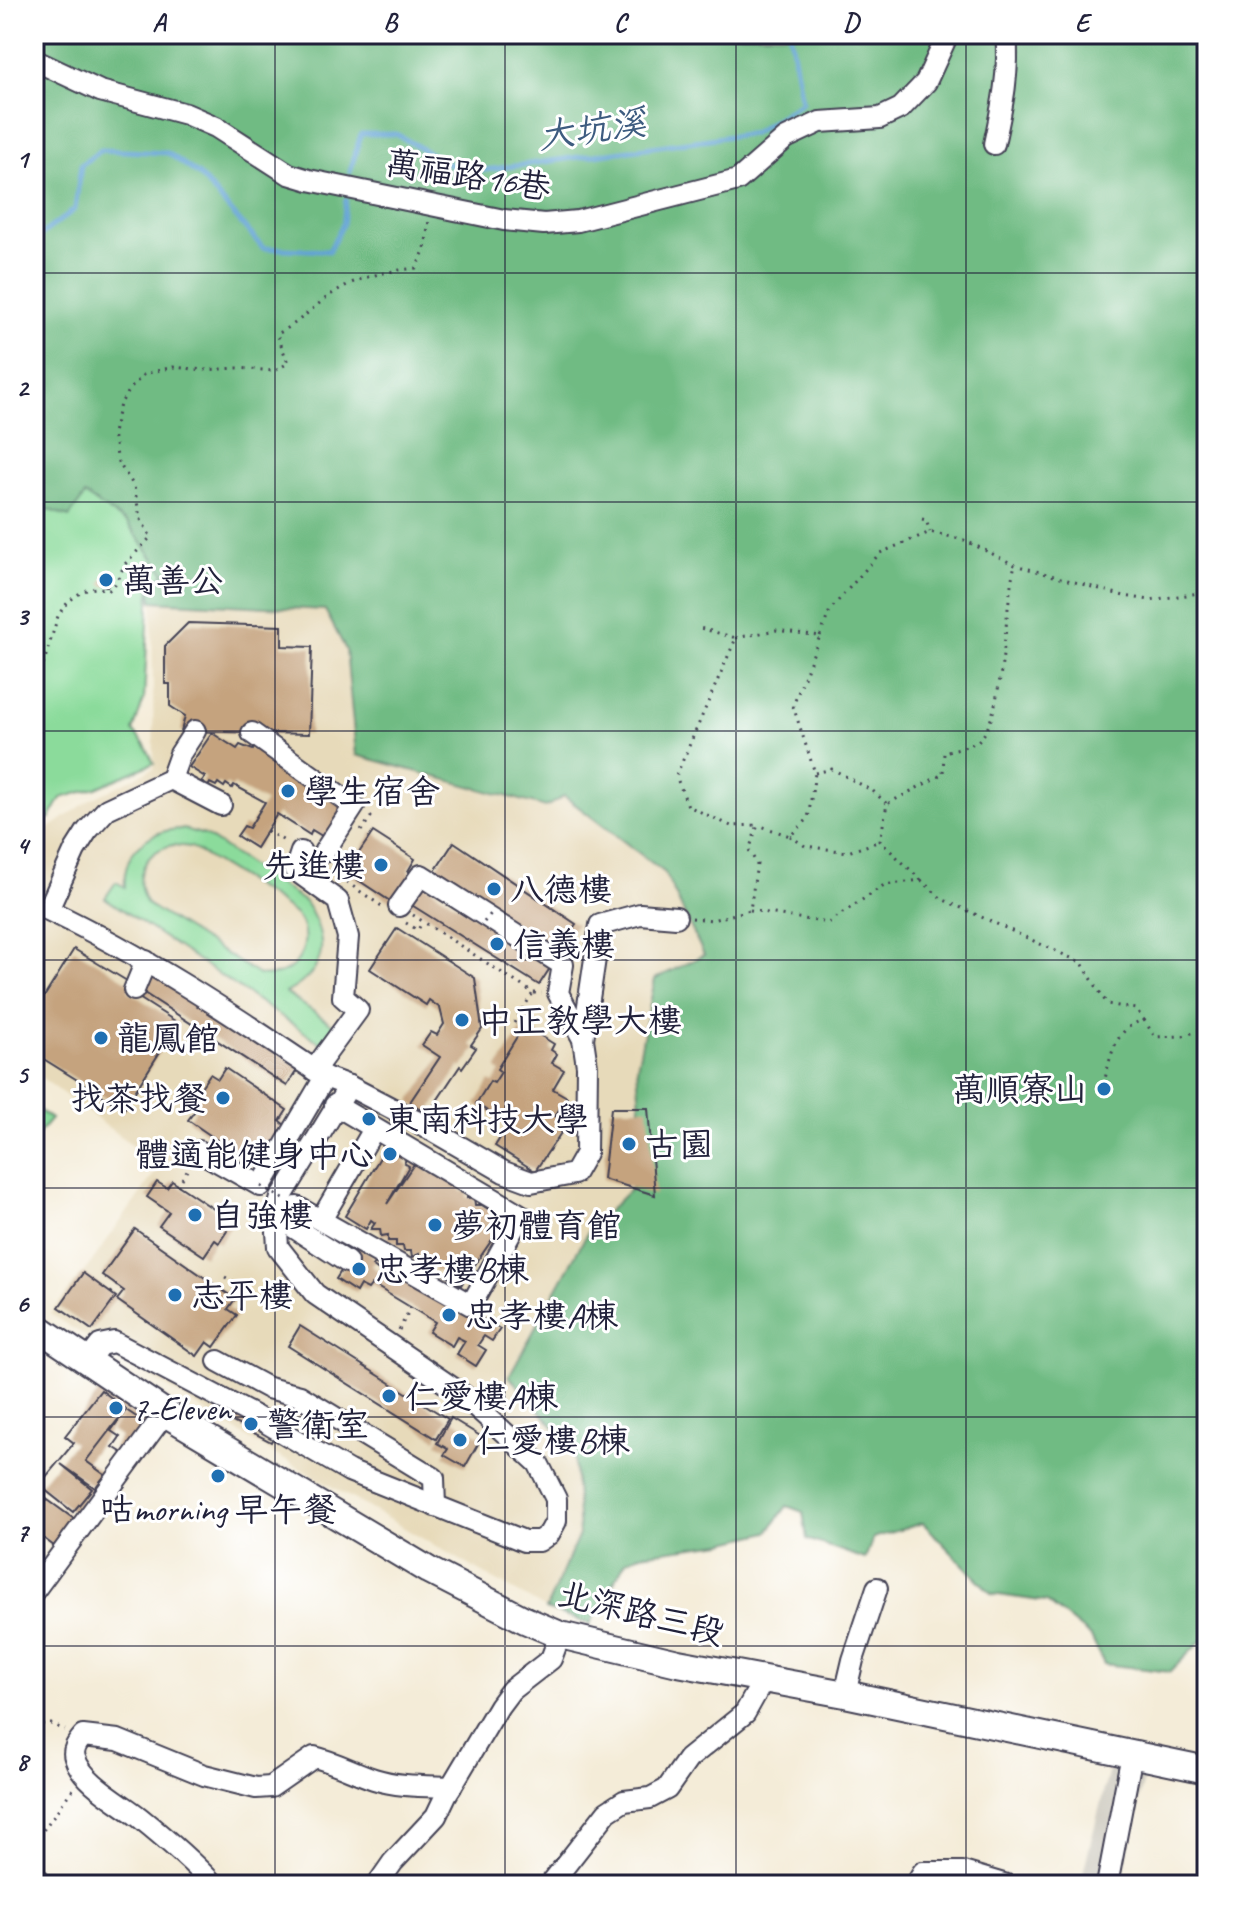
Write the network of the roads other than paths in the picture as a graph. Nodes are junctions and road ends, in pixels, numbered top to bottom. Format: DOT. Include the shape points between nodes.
graph roads {
  1 [pos="948,34"];
  2 [pos="1006,34"];
  3 [pos="34,60"];
  4 [pos="994,144"];
  5 [pos="195,731"];
  6 [pos="252,733"];
  7 [pos="171,779"];
  8 [pos="221,805"];
  9 [pos="301,852"];
  10 [pos="328,862"];
  11 [pos="392,909"];
  12 [pos="676,917"];
  13 [pos="146,961"];
  14 [pos="134,990"];
  15 [pos="583,1039"];
  16 [pos="319,1073"];
  17 [pos="349,1086"];
  18 [pos="335,1105"];
  19 [pos="374,1129"];
  20 [pos="199,1151"];
  21 [pos="297,1207"];
  22 [pos="276,1216"];
  23 [pos="321,1220"];
  24 [pos="347,1262"];
  25 [pos="34,1325"];
  26 [pos="218,1361"];
  27 [pos="87,1362"];
  28 [pos="165,1413"];
  29 [pos="435,1506"];
  30 [pos="877,1588"];
  31 [pos="34,1591"];
  32 [pos="560,1635"];
  33 [pos="764,1679"];
  34 [pos="845,1694"];
  35 [pos="1132,1754"];
  36 [pos="1207,1770"];
  37 [pos="451,1787"];
  38 [pos="214,1885"];
  39 [pos="377,1885"];
  40 [pos="550,1885"];
  41 [pos="915,1885"];
  42 [pos="1007,1885"];
  43 [pos="1107,1885"];
  1 -- 3 [label="street, 萬福路16巷" via="926,82 901,108 880,118 820,122 786,138 738,180 578,221 544,224 289,174 201,121 100,91"];
  2 -- 4 [label="street" via="1004,97"];
  5 -- 7 [label="street"];
  6 -- 10 [label="street" via="354,806"];
  7 -- 8 [label="street"];
  7 -- 13 [label="street" via="107,809 75,850 48,910"];
  9 -- 16 [label="street" via="295,870 338,901 348,937 343,997 358,1010"];
  11 -- 15 [label="street" via="421,875 563,965 558,993"];
  12 -- 15 [label="street" via="640,914 600,925"];
  13 -- 14 [label="street"];
  13 -- 16 [label="street"];
  15 -- 17 [label="street" via="586,1153 574,1174 531,1182 504,1172"];
  16 -- 17 [label="street"];
  16 -- 20 [label="street" via="261,1186"];
  17 -- 18 [label="street"];
  18 -- 19 [label="street"];
  18 -- 22 [label="street" via="281,1198"];
  19 -- 23 [label="street"];
  19 -- 23 [label="street" via="521,1215 471,1305"];
  21 -- 23 [label="street"];
  22 -- 24 [label="street"];
  22 -- 29 [label="street" via="278,1247 315,1294 463,1395 538,1463 556,1499 556,1521 539,1541 524,1541"];
  25 -- 27 [label="main road, 北深路三段"];
  26 -- 29 [label="street" via="268,1388 300,1396 434,1478"];
  27 -- 28 [label="main road, 北深路三段"];
  27 -- 29 [label="street" via="100,1345 114,1342 349,1471"];
  28 -- 31 [label="street"];
  28 -- 32 [label="main road, 北深路三段" via="428,1570"];
  30 -- 34 [label="street"];
  32 -- 33 [label="main road, 北深路三段"];
  32 -- 37 [label="street" via="551,1659 499,1706"];
  33 -- 34 [label="main road, 北深路三段"];
  33 -- 40 [label="street" via="745,1713 688,1759 667,1789 650,1798 624,1801 607,1812"];
  34 -- 35 [label="main road, 北深路三段"];
  35 -- 36 [label="main road, 北深路三段"];
  35 -- 43 [label="street"];
  37 -- 38 [label="street" via="374,1779 314,1757 271,1787 256,1788 204,1775 118,1740 83,1736 73,1756 83,1774"];
  37 -- 39 [label="street" via="436,1816"];
  41 -- 42 [label="street" via="923,1872 963,1872"];
}
